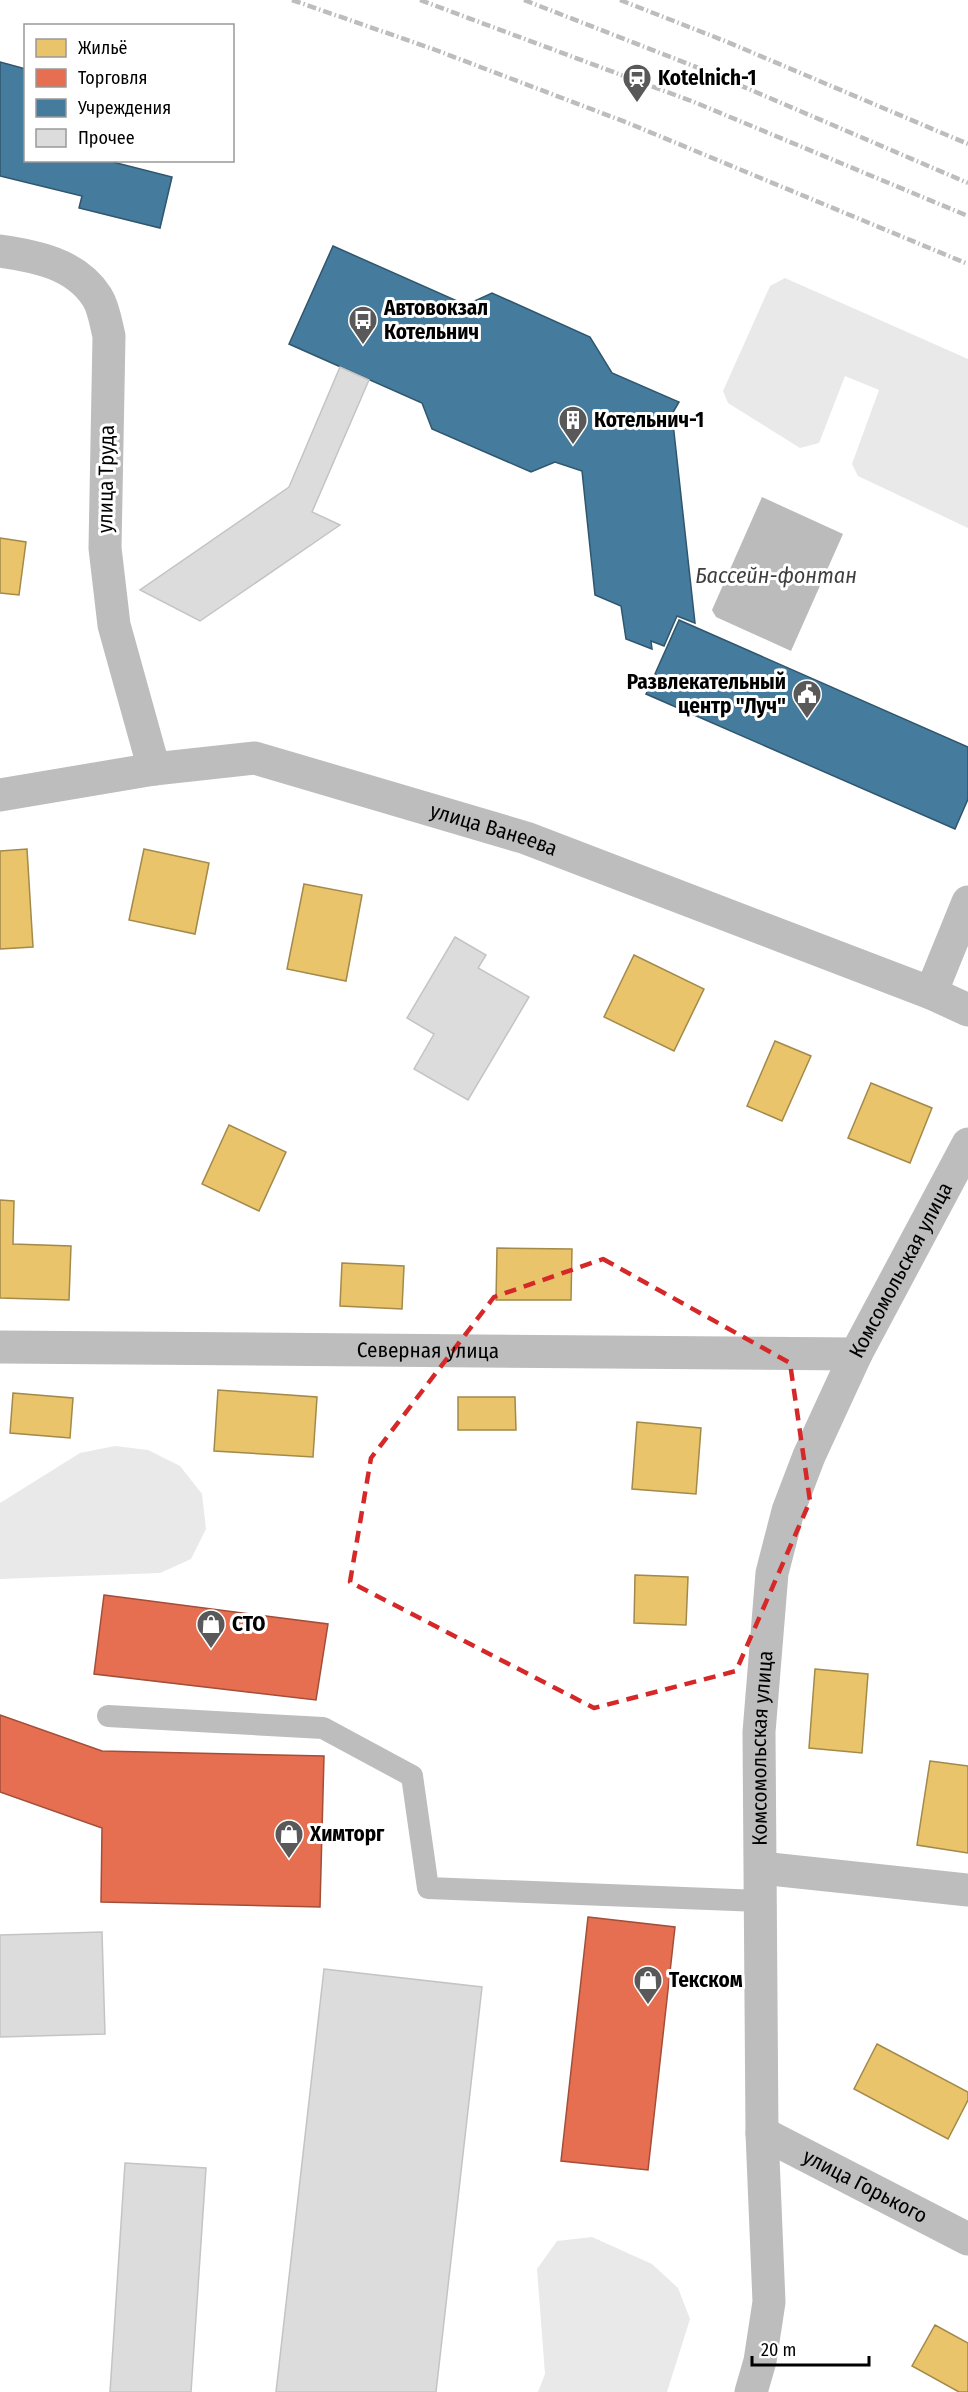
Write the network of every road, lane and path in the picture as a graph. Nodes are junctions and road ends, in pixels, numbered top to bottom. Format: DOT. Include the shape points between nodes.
graph roads {
  1 [pos="0,251"];
  2 [pos="154,769"];
  3 [pos="0,795"];
  4 [pos="968,902"];
  5 [pos="931,993"];
  6 [pos="968,1010"];
  7 [pos="968,1144"];
  8 [pos="0,1347"];
  9 [pos="856,1354"];
  10 [pos="108,1716"];
  11 [pos="761,1868"];
  12 [pos="968,1890"];
  13 [pos="760,1901"];
  14 [pos="762,2133"];
  15 [pos="968,2239"];
  16 [pos="751,2392"];
  1 -- 2 [label="street, улица Труда" via="27,254 69,270 98,298 105,318 109,336 105,548 114,625"];
  2 -- 3 [label="street, улица Ванеева"];
  2 -- 5 [label="street, улица Ванеева" via="255,758 526,838"];
  4 -- 5 [label="street"];
  5 -- 6 [label="street, улица Ванеева"];
  7 -- 9 [label="street, Комсомольская улица"];
  8 -- 9 [label="street, Северная улица"];
  9 -- 11 [label="street, Комсомольская улица" via="809,1456 788,1511 772,1573 759,1732"];
  10 -- 13 [label="lane" via="323,1728 412,1776 428,1888"];
  11 -- 12 [label="street"];
  11 -- 13 [label="street, Комсомольская улица"];
  13 -- 14 [label="street, Комсомольская улица"];
  14 -- 15 [label="street, улица Горького"];
  14 -- 16 [label="street, Комсомольская улица" via="769,2302"];
}
